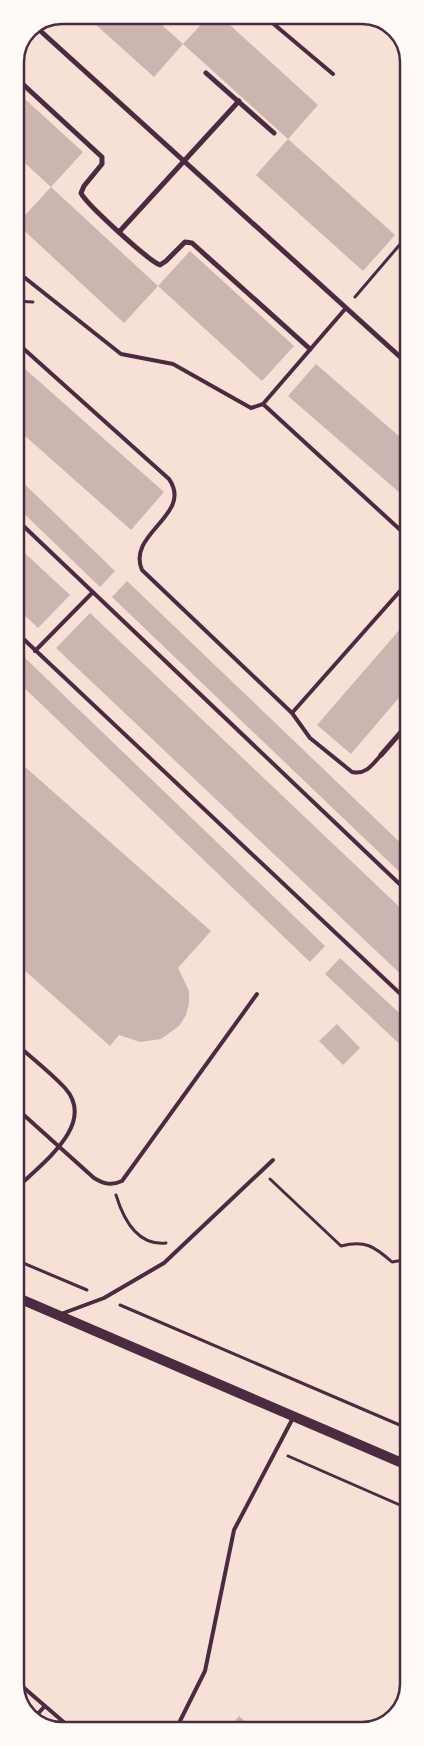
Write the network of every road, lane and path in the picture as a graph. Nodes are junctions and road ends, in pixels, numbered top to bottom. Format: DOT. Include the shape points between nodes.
graph roads {
  1 [pos="274,24"];
  2 [pos="40,30"];
  3 [pos="206,73"];
  4 [pos="333,74"];
  5 [pos="24,85"];
  6 [pos="238,101"];
  7 [pos="274,133"];
  8 [pos="184,161"];
  9 [pos="119,232"];
  10 [pos="400,244"];
  11 [pos="24,277"];
  12 [pos="346,308"];
  13 [pos="24,349"];
  14 [pos="310,349"];
  15 [pos="400,357"];
  16 [pos="263,404"];
  17 [pos="24,527"];
  18 [pos="400,530"];
  19 [pos="400,591"];
  20 [pos="93,592"];
  21 [pos="24,640"];
  22 [pos="36,651"];
  23 [pos="292,713"];
  24 [pos="400,732"];
  25 [pos="381,755"];
  26 [pos="400,884"];
  27 [pos="257,994"];
  28 [pos="400,994"];
  29 [pos="24,1051"];
  30 [pos="24,1115"];
  31 [pos="58,1146"];
  32 [pos="273,1160"];
  33 [pos="262,1171"];
  34 [pos="24,1181"];
  35 [pos="113,1185"];
  36 [pos="189,1239"];
  37 [pos="400,1261"];
  38 [pos="24,1263"];
  39 [pos="104,1298"];
  40 [pos="24,1301"];
  41 [pos="58,1315"];
  42 [pos="294,1416"];
  43 [pos="400,1426"];
  44 [pos="276,1450"];
  45 [pos="400,1462"];
  46 [pos="400,1505"];
  47 [pos="24,1688"];
  48 [pos="44,1706"];
  49 [pos="38,1714"];
  50 [pos="63,1722"];
  51 [pos="180,1722"];
  1 -- 4 [label="lane"];
  2 -- 8 [label="street"];
  3 -- 6 [label="street"];
  5 -- 9 [label="street" via="102,157 102,164 81,193"];
  6 -- 7 [label="street"];
  6 -- 8 [label="street"];
  8 -- 9 [label="street"];
  8 -- 12 [label="street"];
  9 -- 14 [label="street" via="160,265 185,242 192,242"];
  10 -- 12 [label="path"];
  11 -- 16 [label="lane" via="120,354 173,364 251,408"];
  12 -- 14 [label="lane"];
  12 -- 15 [label="street"];
  13 -- 23 [label="lane" via="169,479 176,492 174,502 140,548 142,570"];
  14 -- 16 [label="lane"];
  16 -- 18 [label="lane"];
  17 -- 20 [label="lane"];
  19 -- 23 [label="lane"];
  20 -- 22 [label="lane"];
  20 -- 26 [label="lane"];
  21 -- 22 [label="lane"];
  22 -- 28 [label="lane"];
  23 -- 25 [label="lane" via="310,738 352,772 366,771"];
  24 -- 25 [label="street"];
  27 -- 35 [label="lane" via="130,1174"];
  29 -- 31 [label="lane" via="70,1096 75,1118 73,1128"];
  30 -- 31 [label="lane"];
  31 -- 34 [label="lane"];
  31 -- 35 [label="lane" via="94,1178 103,1184"];
  32 -- 33 [label="lane"];
  33 -- 36 [label="lane"];
  33 -- 37 [label="path" via="342,1246 358,1242 376,1248 392,1262"];
  35 -- 36 [label="path" via="122,1216 137,1235 158,1244"];
  36 -- 39 [label="lane" via="164,1263"];
  38 -- 39 [label="path"];
  39 -- 41 [label="lane"];
  39 -- 43 [label="path"];
  40 -- 41 [label="main road"];
  41 -- 42 [label="main road"];
  42 -- 44 [label="lane"];
  42 -- 45 [label="main road"];
  44 -- 46 [label="path"];
  44 -- 51 [label="lane" via="234,1530 205,1672"];
  47 -- 48 [label="lane"];
  48 -- 49 [label="lane"];
  48 -- 50 [label="lane"];
}
